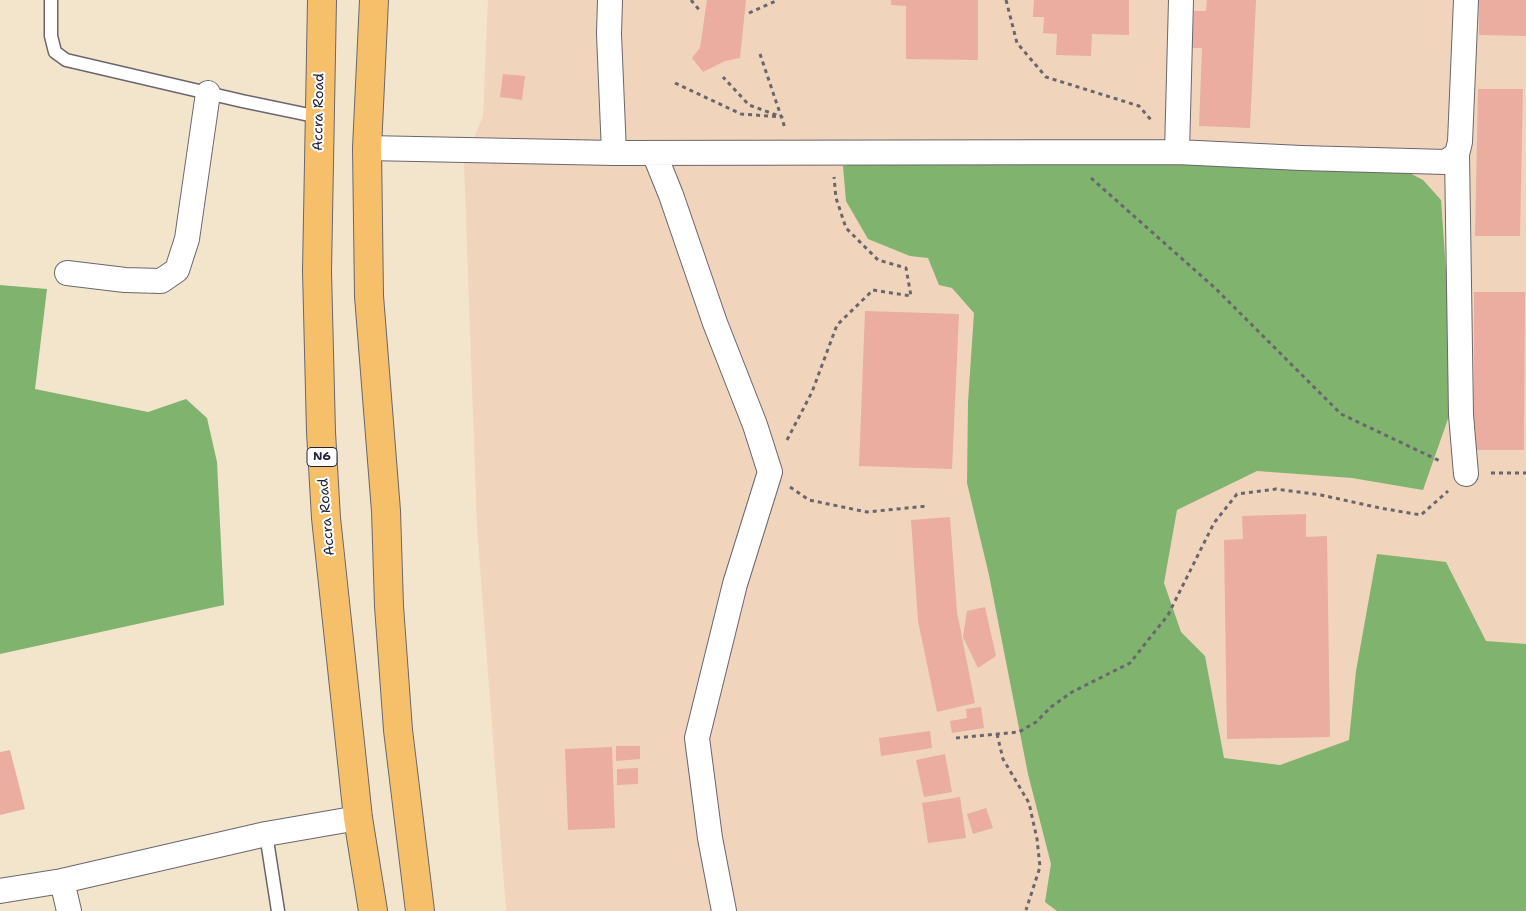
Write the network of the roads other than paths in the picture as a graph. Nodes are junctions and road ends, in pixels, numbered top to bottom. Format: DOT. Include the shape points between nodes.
graph roads {
  1 [pos="51,0"];
  2 [pos="322,0"];
  3 [pos="374,0"];
  4 [pos="610,0"];
  5 [pos="1181,0"];
  6 [pos="1466,0"];
  7 [pos="208,93"];
  8 [pos="319,117"];
  9 [pos="367,148"];
  10 [pos="1177,152"];
  11 [pos="614,153"];
  12 [pos="654,153"];
  13 [pos="1457,154"];
  14 [pos="68,273"];
  15 [pos="1466,474"];
  16 [pos="358,818"];
  17 [pos="266,834"];
  18 [pos="62,881"];
  19 [pos="0,891"];
  20 [pos="69,911"];
  21 [pos="278,911"];
  22 [pos="373,911"];
  23 [pos="420,911"];
  24 [pos="724,911"];
  1 -- 7 [label="lane" via="51,36 55,52 66,60"];
  2 -- 8 [label="highway, Accra Road / N6"];
  3 -- 9 [label="highway"];
  4 -- 11 [label="street"];
  5 -- 10 [label="street"];
  6 -- 13 [label="street"];
  7 -- 8 [label="lane"];
  7 -- 14 [label="street" via="188,239 177,270 161,281"];
  8 -- 16 [label="highway, Accra Road / N6" via="317,270 321,432 326,518"];
  9 -- 11 [label="street"];
  9 -- 23 [label="highway" via="369,296 386,511 390,616 398,730"];
  10 -- 12 [label="street"];
  10 -- 13 [label="street" via="1446,162"];
  11 -- 12 [label="street"];
  12 -- 24 [label="street" via="672,195 770,472 735,584 697,738 710,838"];
  13 -- 15 [label="street" via="1461,415"];
  16 -- 17 [label="street"];
  16 -- 22 [label="highway, Accra Road / N6"];
  17 -- 18 [label="street"];
  17 -- 21 [label="lane"];
  18 -- 19 [label="street"];
  18 -- 20 [label="street"];
}
